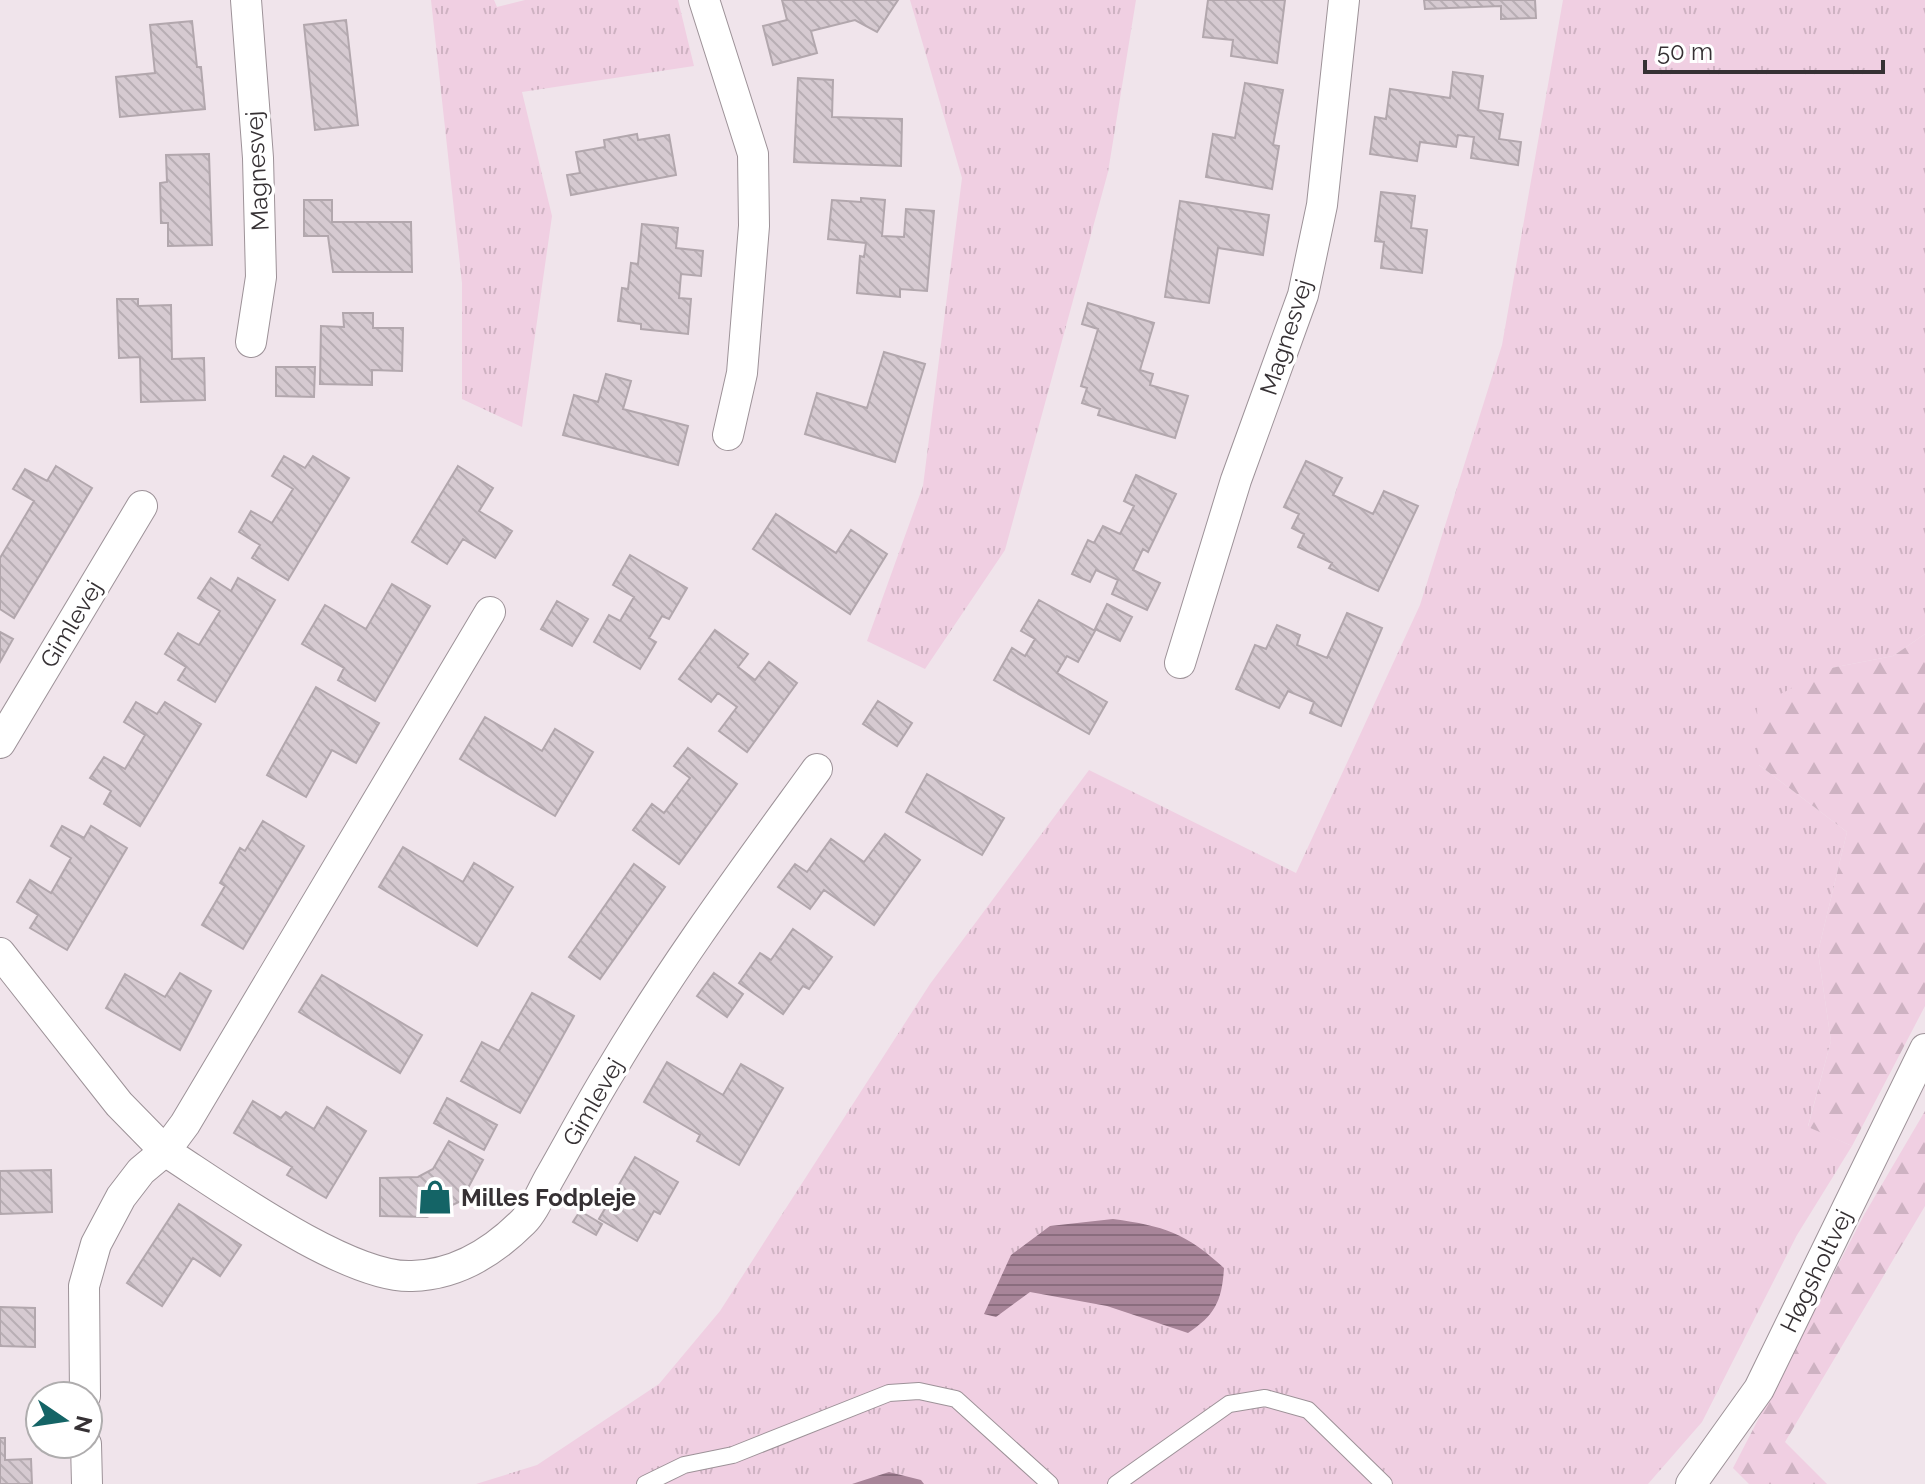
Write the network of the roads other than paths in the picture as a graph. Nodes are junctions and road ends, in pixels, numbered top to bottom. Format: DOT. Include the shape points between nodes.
graph roads {
  1 [pos="246,0"];
  2 [pos="704,0"];
  3 [pos="1344,0"];
  4 [pos="251,342"];
  5 [pos="728,435"];
  6 [pos="142,506"];
  7 [pos="490,612"];
  8 [pos="1180,663"];
  9 [pos="0,743"];
  10 [pos="817,769"];
  11 [pos="0,953"];
  12 [pos="1925,1049"];
  13 [pos="165,1151"];
  14 [pos="85,1380"];
  15 [pos="86,1460"];
  16 [pos="1046,1482"];
  17 [pos="87,1484"];
  18 [pos="645,1484"];
  19 [pos="1116,1484"];
  20 [pos="1384,1484"];
  21 [pos="1691,1484"];
  1 -- 4 [label="street, Magnesvej" via="261,277"];
  2 -- 5 [label="street" via="753,154 754,226 742,373"];
  3 -- 8 [label="street, Magnesvej" via="1322,205 1303,295 1236,480"];
  6 -- 9 [label="street, Gimlevej"];
  7 -- 13 [label="street"];
  10 -- 13 [label="street, Gimlevej" via="688,947 526,1219 490,1252 442,1274 408,1277 375,1271 257,1210"];
  11 -- 13 [label="street, Gimlevej" via="119,1104"];
  12 -- 21 [label="street, Høgsholtvej" via="1759,1389"];
  13 -- 14 [label="street" via="121,1197 96,1244 84,1286"];
  15 -- 17 [label="street"];
  16 -- 18 [label="lane" via="956,1399 919,1391 889,1393 733,1455 684,1465"];
  19 -- 20 [label="lane" via="1229,1404 1265,1398 1308,1410"];
}
